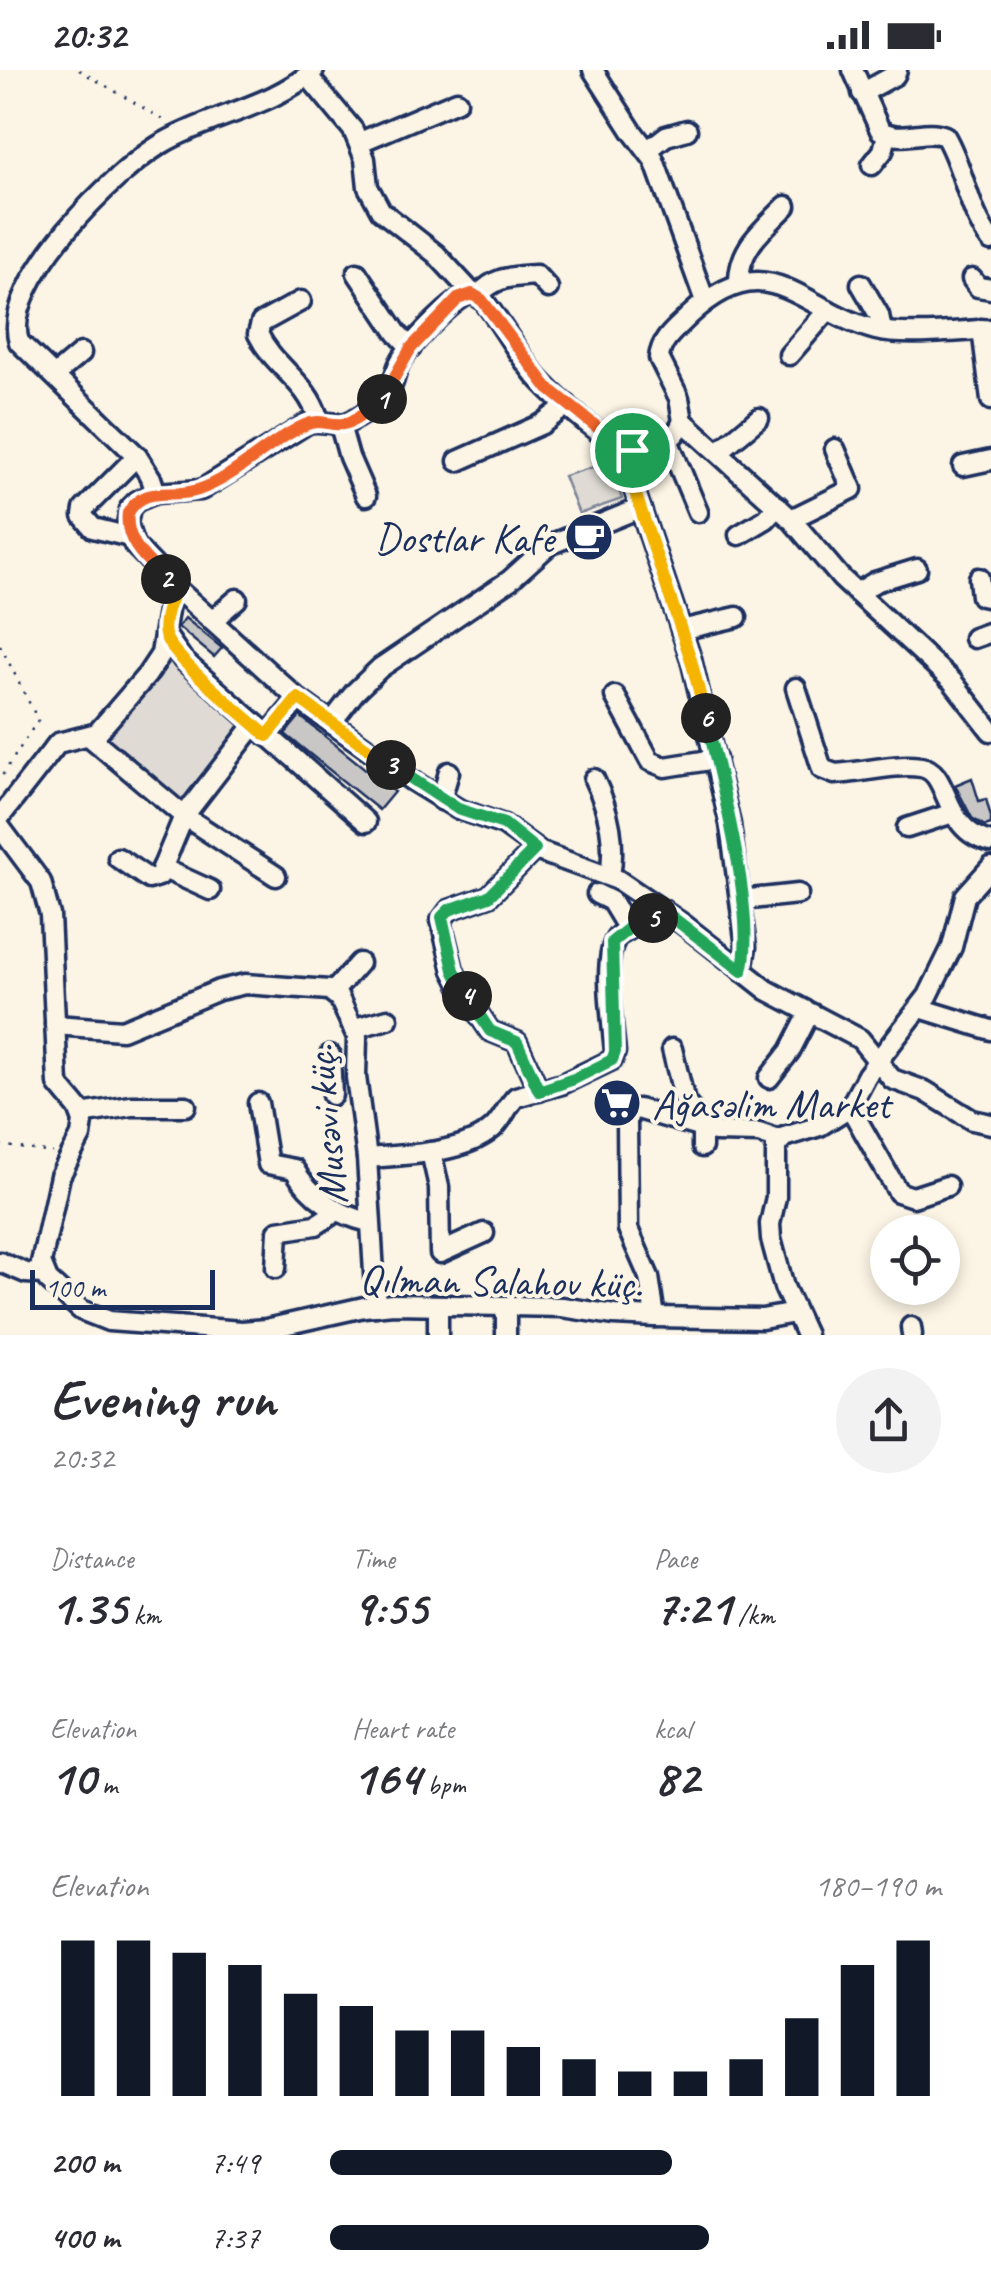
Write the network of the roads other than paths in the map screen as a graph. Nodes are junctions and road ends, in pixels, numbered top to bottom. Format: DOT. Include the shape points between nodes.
graph roads {
  1 [pos="593,70"];
  2 [pos="852,70"];
  3 [pos="897,70"];
  4 [pos="311,73"];
  5 [pos="862,93"];
  6 [pos="457,100"];
  7 [pos="686,130"];
  8 [pos="887,135"];
  9 [pos="360,142"];
  10 [pos="648,150"];
  11 [pos="872,165"];
  12 [pos="786,206"];
  13 [pos="991,240"];
  14 [pos="356,273"];
  15 [pos="972,279"];
  16 [pos="738,283"];
  17 [pos="862,284"];
  18 [pos="548,288"];
  19 [pos="991,289"];
  20 [pos="475,295"];
  21 [pos="301,301"];
  22 [pos="705,302"];
  23 [pos="828,310"];
  24 [pos="986,329"];
  25 [pos="882,331"];
  26 [pos="411,348"];
  27 [pos="81,353"];
  28 [pos="788,355"];
  29 [pos="55,376"];
  30 [pos="991,400"];
  31 [pos="567,405"];
  32 [pos="759,418"];
  33 [pos="319,420"];
  34 [pos="683,421"];
  35 [pos="340,425"];
  36 [pos="668,440"];
  37 [pos="835,449"];
  38 [pos="632,450"];
  39 [pos="718,452"];
  40 [pos="137,456"];
  41 [pos="991,460"];
  42 [pos="458,462"];
  43 [pos="963,466"];
  44 [pos="103,490"];
  45 [pos="156,493"];
  46 [pos="366,496"];
  47 [pos="130,508"];
  48 [pos="640,508"];
  49 [pos="698,512"];
  50 [pos="784,512"];
  51 [pos="739,535"];
  52 [pos="130,537"];
  53 [pos="917,569"];
  54 [pos="979,578"];
  55 [pos="177,589"];
  56 [pos="857,593"];
  57 [pos="991,598"];
  58 [pos="237,599"];
  59 [pos="737,616"];
  60 [pos="212,621"];
  61 [pos="681,630"];
  62 [pos="165,634"];
  63 [pos="796,688"];
  64 [pos="615,696"];
  65 [pos="298,698"];
  66 [pos="331,722"];
  67 [pos="261,730"];
  68 [pos="991,731"];
  69 [pos="90,736"];
  70 [pos="716,759"];
  71 [pos="450,772"];
  72 [pos="594,780"];
  73 [pos="442,800"];
  74 [pos="952,814"];
  75 [pos="184,816"];
  76 [pos="0,817"];
  77 [pos="366,822"];
  78 [pos="0,827"];
  79 [pos="907,828"];
  80 [pos="991,842"];
  81 [pos="535,849"];
  82 [pos="118,858"];
  83 [pos="162,868"];
  84 [pos="991,868"];
  85 [pos="276,876"];
  86 [pos="610,876"];
  87 [pos="210,890"];
  88 [pos="598,894"];
  89 [pos="798,894"];
  90 [pos="742,900"];
  91 [pos="663,910"];
  92 [pos="628,929"];
  93 [pos="359,962"];
  94 [pos="742,971"];
  95 [pos="334,992"];
  96 [pos="920,1008"];
  97 [pos="809,1014"];
  98 [pos="388,1019"];
  99 [pos="55,1026"];
  100 [pos="355,1028"];
  101 [pos="991,1030"];
  102 [pos="672,1049"];
  103 [pos="330,1055"];
  104 [pos="877,1060"];
  105 [pos="356,1077"];
  106 [pos="769,1078"];
  107 [pos="539,1091"];
  108 [pos="258,1103"];
  109 [pos="186,1106"];
  110 [pos="850,1107"];
  111 [pos="81,1114"];
  112 [pos="991,1124"];
  113 [pos="702,1138"];
  114 [pos="779,1140"];
  115 [pos="431,1152"];
  116 [pos="367,1158"];
  117 [pos="946,1186"];
  118 [pos="337,1211"];
  119 [pos="369,1222"];
  120 [pos="484,1233"];
  121 [pos="0,1262"];
  122 [pos="276,1268"];
  123 [pos="44,1274"];
  124 [pos="376,1306"];
  125 [pos="438,1306"];
  126 [pos="506,1307"];
  127 [pos="795,1313"];
  128 [pos="655,1317"];
  129 [pos="267,1332"];
  130 [pos="438,1335"];
  131 [pos="506,1335"];
  132 [pos="806,1335"];
  1 -- 10 [label="street"];
  2 -- 5 [label="street"];
  3 -- 5 [label="street"];
  4 -- 9 [label="street"];
  4 -- 29 [label="street" via="147,154 53,242 28,277 16,337"];
  5 -- 8 [label="street"];
  6 -- 9 [label="street"];
  7 -- 10 [label="street"];
  8 -- 11 [label="street"];
  8 -- 13 [label="street" via="945,136"];
  9 -- 20 [label="street" via="368,187 381,211"];
  10 -- 22 [label="street"];
  12 -- 16 [label="street" via="744,250"];
  14 -- 26 [label="street"];
  15 -- 19 [label="street" via="978,288"];
  16 -- 22 [label="street"];
  16 -- 23 [label="street" via="776,284"];
  17 -- 25 [label="street"];
  18 -- 20 [label="street" via="536,274 501,278"];
  20 -- 26 [label="street" via="458,299"];
  20 -- 31 [label="street"];
  21 -- 33 [label="street" via="261,323 258,334 308,393"];
  22 -- 34 [label="street" via="659,351"];
  23 -- 25 [label="street"];
  23 -- 28 [label="street"];
  24 -- 25 [label="street"];
  24 -- 30 [label="street"];
  26 -- 35 [label="street" via="384,398"];
  27 -- 29 [label="street"];
  29 -- 40 [label="street"];
  31 -- 38 [label="street"];
  31 -- 42 [label="street" via="542,424"];
  32 -- 39 [label="street"];
  33 -- 35 [label="street"];
  33 -- 45 [label="street" via="200,490"];
  34 -- 36 [label="street"];
  34 -- 39 [label="street"];
  35 -- 46 [label="street"];
  36 -- 38 [label="street"];
  36 -- 49 [label="street"];
  37 -- 50 [label="street" via="852,488"];
  38 -- 48 [label="street"];
  39 -- 50 [label="street"];
  40 -- 44 [label="street"];
  40 -- 45 [label="street"];
  41 -- 43 [label="street"];
  44 -- 47 [label="street"];
  44 -- 52 [label="street" via="84,509 87,524"];
  45 -- 47 [label="street"];
  47 -- 52 [label="street"];
  48 -- 61 [label="street"];
  48 -- 66 [label="street" via="549,545 510,580 380,668"];
  50 -- 51 [label="street"];
  50 -- 56 [label="street"];
  52 -- 55 [label="street"];
  53 -- 56 [label="street"];
  54 -- 57 [label="street" via="982,596"];
  55 -- 60 [label="street"];
  55 -- 62 [label="street"];
  56 -- 68 [label="street" via="952,682"];
  58 -- 60 [label="street"];
  59 -- 61 [label="street"];
  60 -- 65 [label="street"];
  61 -- 70 [label="street"];
  62 -- 67 [label="street" via="183,660"];
  62 -- 69 [label="street" via="158,659"];
  63 -- 74 [label="street" via="822,769 835,774 924,767 937,776"];
  64 -- 70 [label="street" via="650,761 666,767"];
  65 -- 66 [label="street"];
  65 -- 67 [label="street"];
  66 -- 73 [label="street"];
  67 -- 75 [label="street"];
  67 -- 77 [label="street"];
  69 -- 75 [label="street"];
  69 -- 76 [label="street" via="58,743"];
  70 -- 90 [label="street"];
  71 -- 73 [label="street"];
  72 -- 86 [label="street" via="608,810"];
  73 -- 81 [label="street" via="504,824"];
  74 -- 79 [label="street"];
  74 -- 80 [label="street" via="970,834"];
  75 -- 83 [label="street"];
  75 -- 85 [label="street"];
  78 -- 99 [label="street" via="47,896"];
  81 -- 86 [label="street"];
  81 -- 107 [label="street" via="489,896 449,910 441,922 466,994 490,1031 517,1042"];
  82 -- 83 [label="street" via="149,880"];
  83 -- 87 [label="street"];
  84 -- 96 [label="street" via="968,891 946,961"];
  86 -- 91 [label="street"];
  88 -- 92 [label="street" via="611,901"];
  89 -- 90 [label="street"];
  90 -- 94 [label="street"];
  91 -- 92 [label="street"];
  91 -- 94 [label="street"];
  92 -- 107 [label="street" via="610,950 612,1060"];
  93 -- 95 [label="street"];
  94 -- 97 [label="street"];
  95 -- 99 [label="street, Musəvi küç." via="245,984 122,1030"];
  95 -- 100 [label="street, Musəvi küç."];
  96 -- 101 [label="street"];
  96 -- 104 [label="street"];
  97 -- 104 [label="street" via="860,1038"];
  97 -- 106 [label="street"];
  98 -- 100 [label="street"];
  99 -- 111 [label="street" via="58,1084"];
  100 -- 105 [label="street, Musəvi küç."];
  102 -- 113 [label="street"];
  103 -- 105 [label="street" via="333,1086"];
  104 -- 110 [label="street"];
  104 -- 112 [label="street" via="892,1079"];
  105 -- 116 [label="street, Musəvi küç."];
  107 -- 115 [label="street" via="516,1097 484,1135"];
  108 -- 118 [label="street" via="268,1164 294,1169 311,1194"];
  109 -- 111 [label="street"];
  110 -- 114 [label="street"];
  110 -- 117 [label="street" via="898,1192 912,1197"];
  111 -- 123 [label="street" via="81,1136 60,1176"];
  113 -- 114 [label="street" via="759,1133"];
  113 -- 128 [label="street" via="638,1109 628,1114 628,1229 649,1276"];
  114 -- 127 [label="street" via="770,1231"];
  115 -- 116 [label="street"];
  115 -- 120 [label="street" via="440,1187 440,1253"];
  116 -- 119 [label="street, Musəvi küç."];
  118 -- 119 [label="street"];
  118 -- 122 [label="street" via="316,1225 278,1232"];
  119 -- 124 [label="street, Musəvi küç."];
  121 -- 123 [label="street"];
  123 -- 129 [label="street, Qılman Salahov küç." via="74,1305 101,1319"];
  124 -- 125 [label="street, Qılman Salahov küç."];
  124 -- 129 [label="street, Qılman Salahov küç."];
  125 -- 126 [label="street, Qılman Salahov küç."];
  125 -- 130 [label="street"];
  126 -- 128 [label="street, Qılman Salahov küç."];
  126 -- 131 [label="street"];
  127 -- 128 [label="street, Qılman Salahov küç." via="762,1319"];
  127 -- 132 [label="street"];
}
